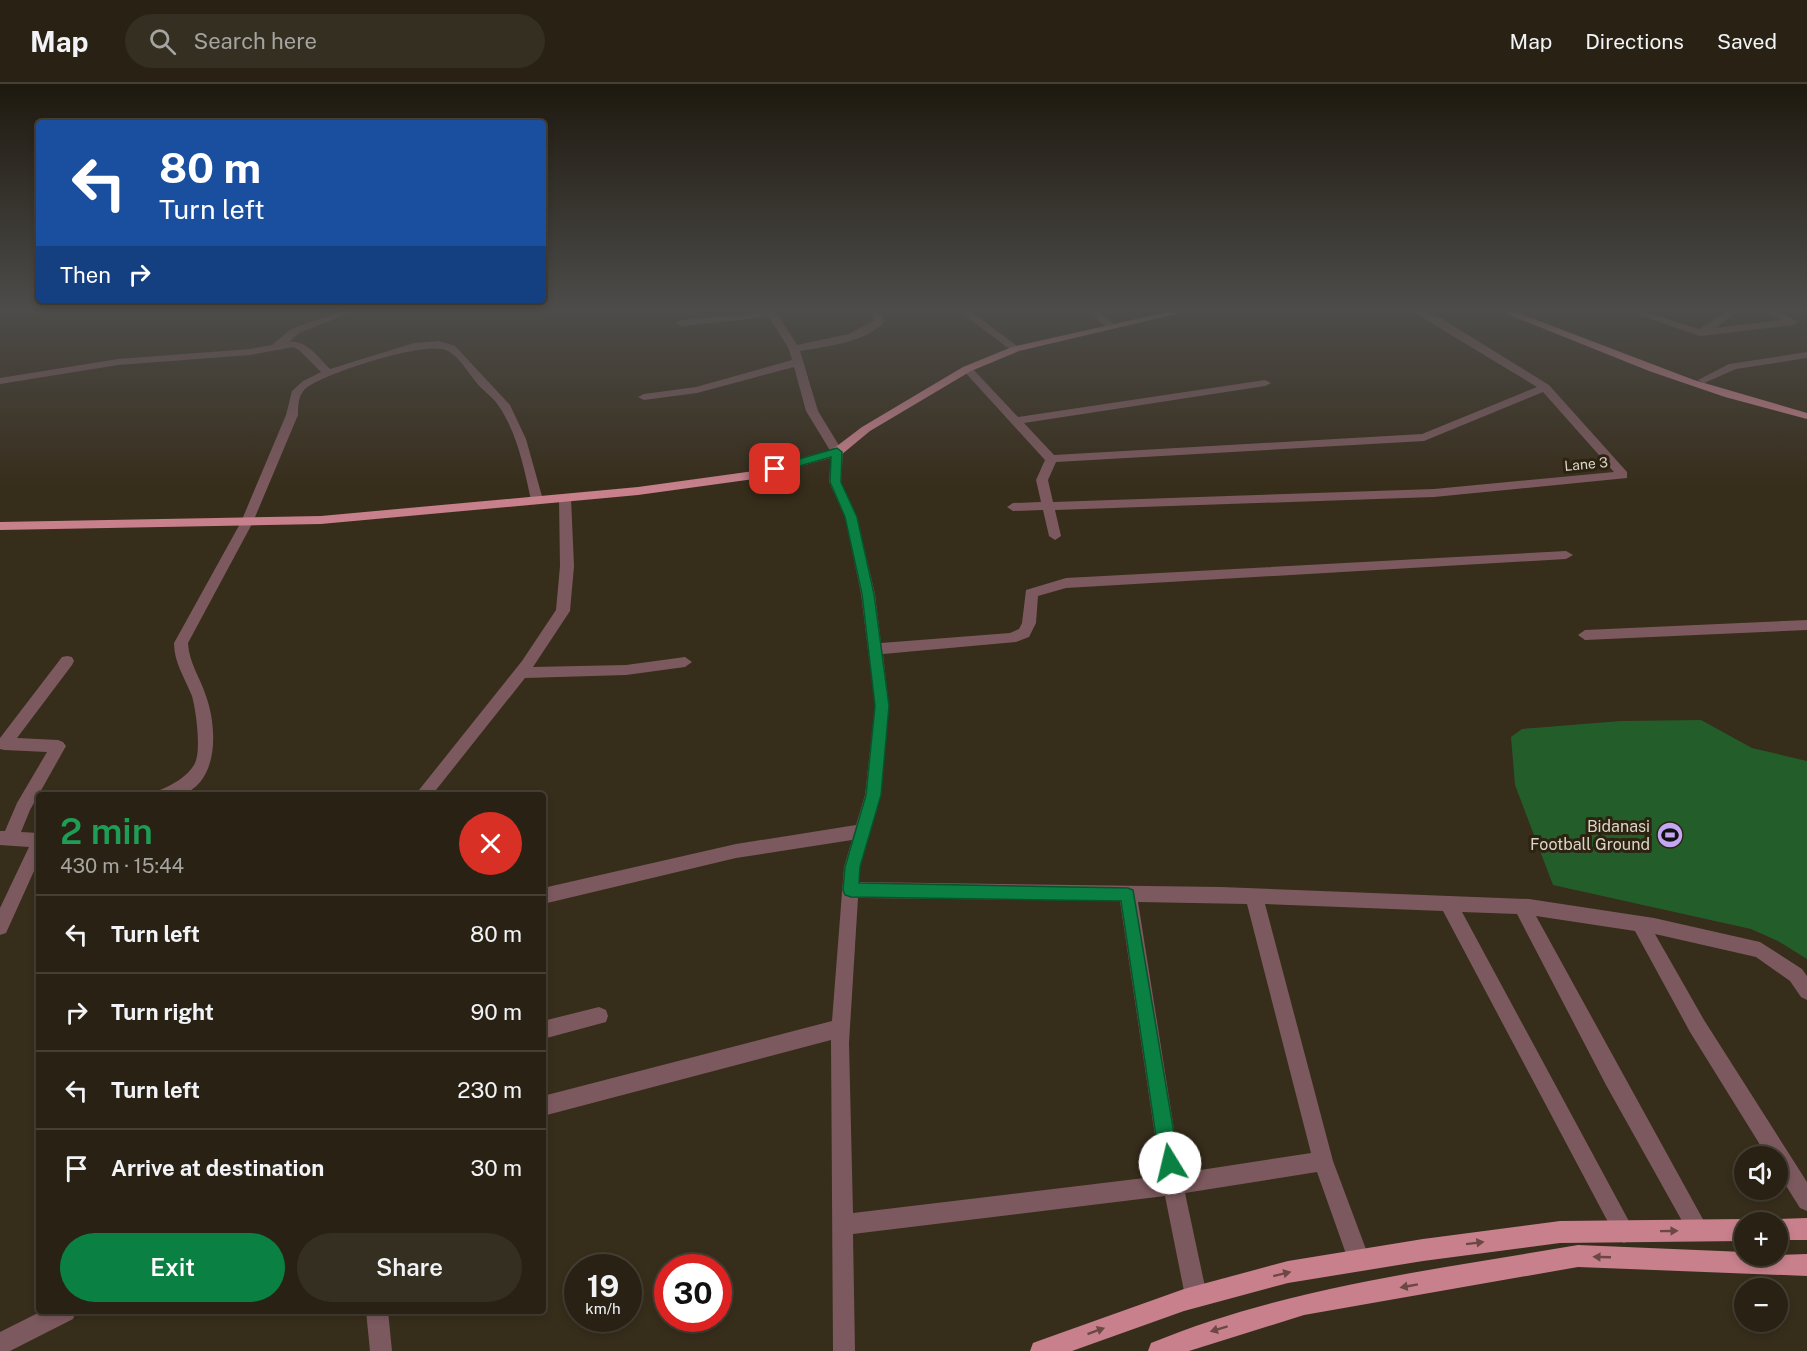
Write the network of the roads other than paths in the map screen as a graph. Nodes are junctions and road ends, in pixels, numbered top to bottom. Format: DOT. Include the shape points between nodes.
graph roads {
  1 [pos="74,369"];
  2 [pos="324,369"];
  3 [pos="341,369"];
  4 [pos="472,369"];
  5 [pos="772,369"];
  6 [pos="800,369"];
  7 [pos="967,369"];
  8 [pos="1516,369"];
  9 [pos="1654,369"];
  10 [pos="1674,369"];
  11 [pos="1727,369"];
  12 [pos="328,373"];
  13 [pos="1704,380"];
  14 [pos="0,381"];
  15 [pos="1265,383"];
  16 [pos="1545,387"];
  17 [pos="644,397"];
  18 [pos="1807,409"];
  19 [pos="1807,416"];
  20 [pos="1015,421"];
  21 [pos="837,452"];
  22 [pos="1051,459"];
  23 [pos="566,498"];
  24 [pos="537,500"];
  25 [pos="1048,505"];
  26 [pos="1013,507"];
  27 [pos="247,522"];
  28 [pos="0,526"];
  29 [pos="1055,536"];
  30 [pos="1566,555"];
  31 [pos="1807,625"];
  32 [pos="1585,635"];
  33 [pos="875,649"];
  34 [pos="67,661"];
  35 [pos="685,662"];
  36 [pos="520,673"];
  37 [pos="171,792"];
  38 [pos="425,792"];
  39 [pos="862,831"];
  40 [pos="6,838"];
  41 [pos="36,841"];
  42 [pos="36,848"];
  43 [pos="851,890"];
  44 [pos="546,895"];
  45 [pos="1128,895"];
  46 [pos="1254,896"];
  47 [pos="1447,902"];
  48 [pos="1522,906"];
  49 [pos="1640,924"];
  50 [pos="0,927"];
  51 [pos="1807,991"];
  52 [pos="599,1016"];
  53 [pos="841,1028"];
  54 [pos="546,1029"];
  55 [pos="546,1105"];
  56 [pos="1323,1161"];
  57 [pos="1173,1185"];
  58 [pos="1807,1201"];
  59 [pos="843,1225"];
  60 [pos="1807,1229"];
  61 [pos="1698,1230"];
  62 [pos="1734,1230"];
  63 [pos="1788,1230"];
  64 [pos="1624,1232"];
  65 [pos="1359,1260"];
  66 [pos="1807,1264"];
  67 [pos="1196,1296"];
  68 [pos="59,1314"];
  69 [pos="377,1314"];
  70 [pos="0,1344"];
  71 [pos="381,1351"];
  72 [pos="844,1351"];
  73 [pos="1041,1351"];
  74 [pos="1159,1351"];
  1 -- 14 [label="street"];
  2 -- 12 [label="street"];
  3 -- 12 [label="street"];
  4 -- 24 [label="street" via="504,406 530,469"];
  5 -- 17 [label="street" via="696,390"];
  6 -- 21 [label="street" via="812,411"];
  7 -- 20 [label="street"];
  7 -- 21 [label="main road" via="867,429"];
  8 -- 16 [label="street"];
  9 -- 19 [label="main road" via="1742,401"];
  10 -- 13 [label="main road"];
  11 -- 13 [label="street"];
  12 -- 27 [label="street" via="299,387 292,400 292,414"];
  13 -- 18 [label="main road"];
  15 -- 20 [label="street"];
  16 -- 22 [label="street" via="1424,437"];
  16 -- 25 [label="street, Lane 3" via="1623,476 1434,493"];
  20 -- 22 [label="street"];
  21 -- 23 [label="main road" via="754,475"];
  21 -- 33 [label="street" via="835,482 851,517"];
  22 -- 25 [label="street" via="1042,480"];
  23 -- 24 [label="main road"];
  23 -- 36 [label="street" via="563,611"];
  24 -- 27 [label="main road" via="321,520"];
  25 -- 26 [label="street"];
  25 -- 29 [label="street"];
  27 -- 28 [label="main road"];
  27 -- 37 [label="street" via="181,643 181,653 200,699 203,764 192,778"];
  30 -- 33 [label="street" via="1066,583 1031,593 1029,623 1024,633 1011,638"];
  31 -- 32 [label="street"];
  33 -- 39 [label="street" via="882,706 873,795"];
  34 -- 40 [label="street" via="4,744 58,746"];
  35 -- 36 [label="street" via="626,670"];
  36 -- 38 [label="street"];
  39 -- 43 [label="street" via="852,867"];
  39 -- 44 [label="street" via="736,851"];
  40 -- 41 [label="street"];
  42 -- 50 [label="street"];
  43 -- 45 [label="street"];
  43 -- 53 [label="street"];
  45 -- 46 [label="street"];
  45 -- 57 [label="street"];
  46 -- 47 [label="street"];
  46 -- 56 [label="street"];
  47 -- 48 [label="street"];
  47 -- 64 [label="street"];
  48 -- 49 [label="street"];
  48 -- 61 [label="street"];
  49 -- 51 [label="street" via="1760,950 1796,975"];
  49 -- 58 [label="street" via="1697,1026"];
  52 -- 54 [label="street"];
  53 -- 55 [label="street"];
  53 -- 59 [label="street"];
  56 -- 57 [label="street"];
  56 -- 65 [label="street"];
  57 -- 59 [label="street"];
  57 -- 67 [label="street"];
  59 -- 72 [label="street"];
  60 -- 63 [label="main road"];
  61 -- 62 [label="main road"];
  64 -- 61 [label="main road, one-way"];
  65 -- 64 [label="main road, one-way" via="1560,1232"];
  67 -- 65 [label="main road, one-way" via="1288,1272"];
  66 -- 74 [label="main road, one-way" via="1578,1256 1304,1304"];
  73 -- 67 [label="main road, one-way"];
  68 -- 70 [label="street"];
  69 -- 71 [label="street"];
}
